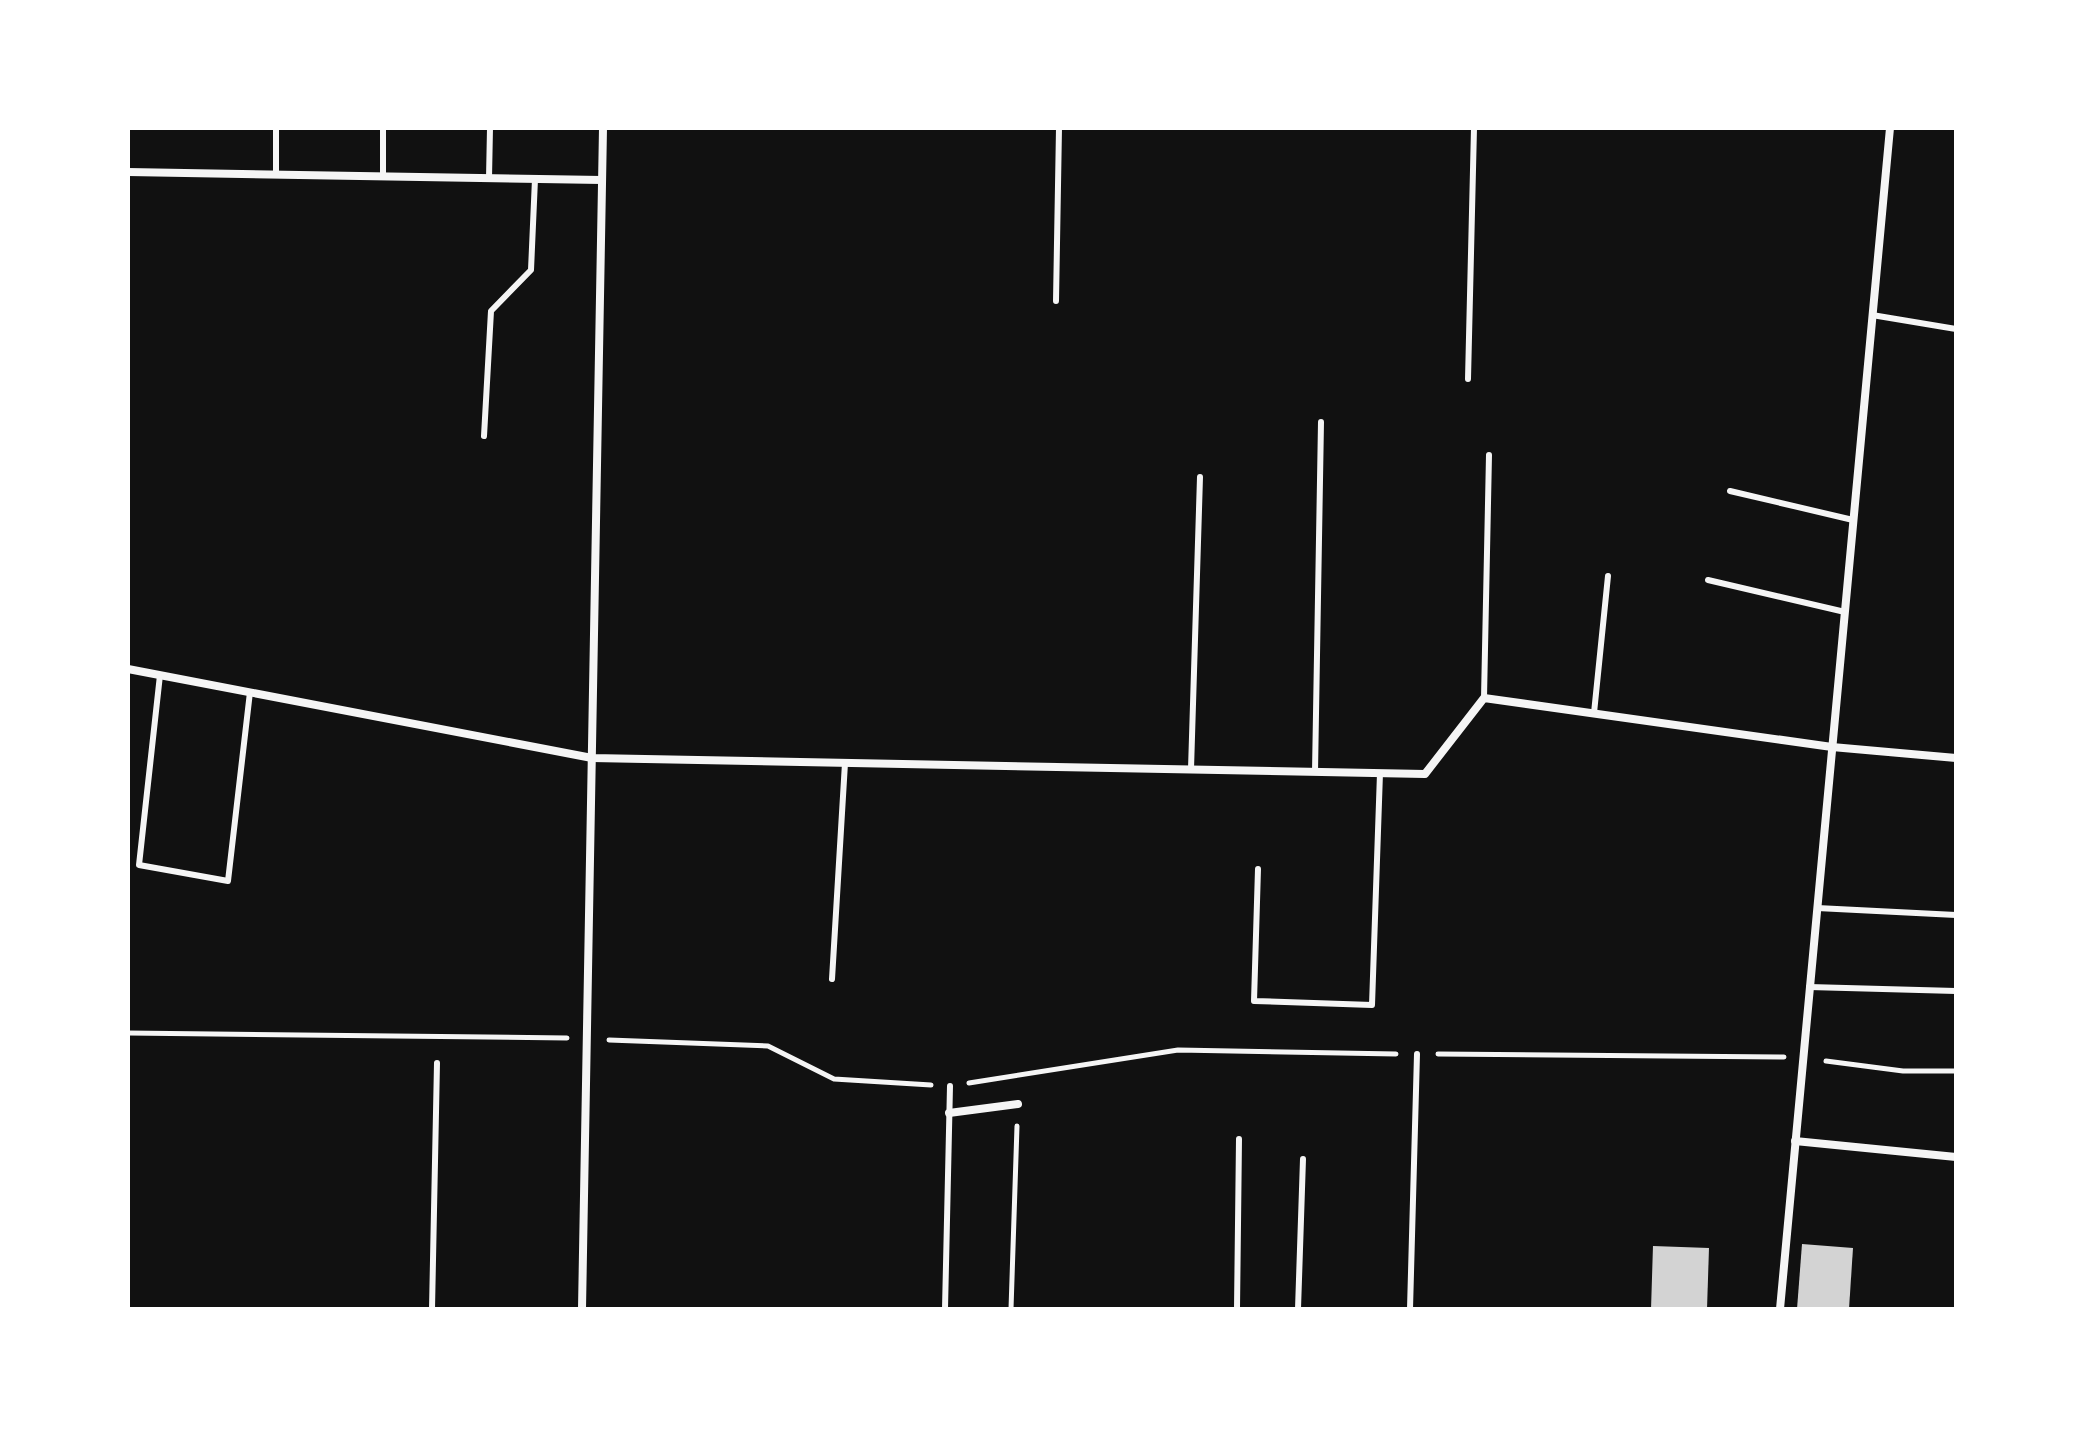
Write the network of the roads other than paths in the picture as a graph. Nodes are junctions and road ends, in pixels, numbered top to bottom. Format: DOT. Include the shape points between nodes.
graph roads {
  1 [pos="276,128"];
  2 [pos="383,128"];
  3 [pos="490,128"];
  4 [pos="603,128"];
  5 [pos="1059,128"];
  6 [pos="1474,128"];
  7 [pos="1890,128"];
  8 [pos="128,172"];
  9 [pos="276,174"];
  10 [pos="383,176"];
  11 [pos="489,178"];
  12 [pos="535,179"];
  13 [pos="602,180"];
  14 [pos="1056,301"];
  15 [pos="1872,315"];
  16 [pos="1956,329"];
  17 [pos="1468,379"];
  18 [pos="1321,422"];
  19 [pos="484,436"];
  20 [pos="1489,455"];
  21 [pos="1200,477"];
  22 [pos="1730,491"];
  23 [pos="1853,520"];
  24 [pos="1608,576"];
  25 [pos="1708,580"];
  26 [pos="1845,612"];
  27 [pos="128,669"];
  28 [pos="160,675"];
  29 [pos="250,692"];
  30 [pos="1484,698"];
  31 [pos="1594,713"];
  32 [pos="1832,747"];
  33 [pos="592,758"];
  34 [pos="1956,758"];
  35 [pos="845,763"];
  36 [pos="1191,769"];
  37 [pos="1315,772"];
  38 [pos="1380,773"];
  39 [pos="1258,869"];
  40 [pos="1817,908"];
  41 [pos="1956,915"];
  42 [pos="832,979"];
  43 [pos="1809,987"];
  44 [pos="1956,991"];
  45 [pos="1417,1054"];
  46 [pos="437,1063"];
  47 [pos="950,1086"];
  48 [pos="1018,1104"];
  49 [pos="949,1113"];
  50 [pos="1239,1139"];
  51 [pos="1795,1141"];
  52 [pos="1956,1157"];
  53 [pos="1303,1159"];
  54 [pos="432,1309"];
  55 [pos="582,1309"];
  56 [pos="945,1309"];
  57 [pos="1237,1309"];
  58 [pos="1298,1309"];
  59 [pos="1410,1309"];
  60 [pos="1780,1309"];
  1 -- 9 [label="lane"];
  2 -- 10 [label="lane"];
  3 -- 11 [label="lane"];
  4 -- 13 [label="street"];
  5 -- 14 [label="lane"];
  6 -- 17 [label="lane"];
  7 -- 15 [label="street"];
  8 -- 9 [label="street"];
  9 -- 10 [label="street"];
  10 -- 11 [label="street"];
  11 -- 12 [label="street"];
  12 -- 13 [label="street"];
  12 -- 19 [label="lane" via="531,270 491,311"];
  13 -- 33 [label="street"];
  15 -- 16 [label="lane"];
  15 -- 23 [label="street"];
  18 -- 37 [label="lane"];
  20 -- 30 [label="lane"];
  21 -- 36 [label="lane"];
  22 -- 23 [label="lane"];
  23 -- 26 [label="street"];
  24 -- 31 [label="lane"];
  25 -- 26 [label="lane"];
  26 -- 32 [label="street"];
  27 -- 28 [label="street"];
  28 -- 29 [label="street"];
  28 -- 29 [label="lane" via="139,865 228,881"];
  29 -- 33 [label="street"];
  30 -- 31 [label="street"];
  30 -- 38 [label="street" via="1425,774"];
  31 -- 32 [label="street"];
  32 -- 34 [label="street"];
  32 -- 40 [label="street"];
  33 -- 35 [label="street"];
  33 -- 55 [label="street"];
  35 -- 36 [label="street"];
  35 -- 42 [label="lane"];
  36 -- 37 [label="street"];
  37 -- 38 [label="street"];
  38 -- 39 [label="lane" via="1372,1005 1254,1001"];
  40 -- 41 [label="lane"];
  40 -- 43 [label="street"];
  43 -- 44 [label="lane"];
  43 -- 51 [label="street"];
  45 -- 59 [label="lane"];
  46 -- 54 [label="lane"];
  47 -- 49 [label="lane"];
  48 -- 49 [label="street"];
  49 -- 56 [label="lane"];
  50 -- 57 [label="lane"];
  51 -- 52 [label="street"];
  51 -- 60 [label="street"];
  53 -- 58 [label="lane"];
}
